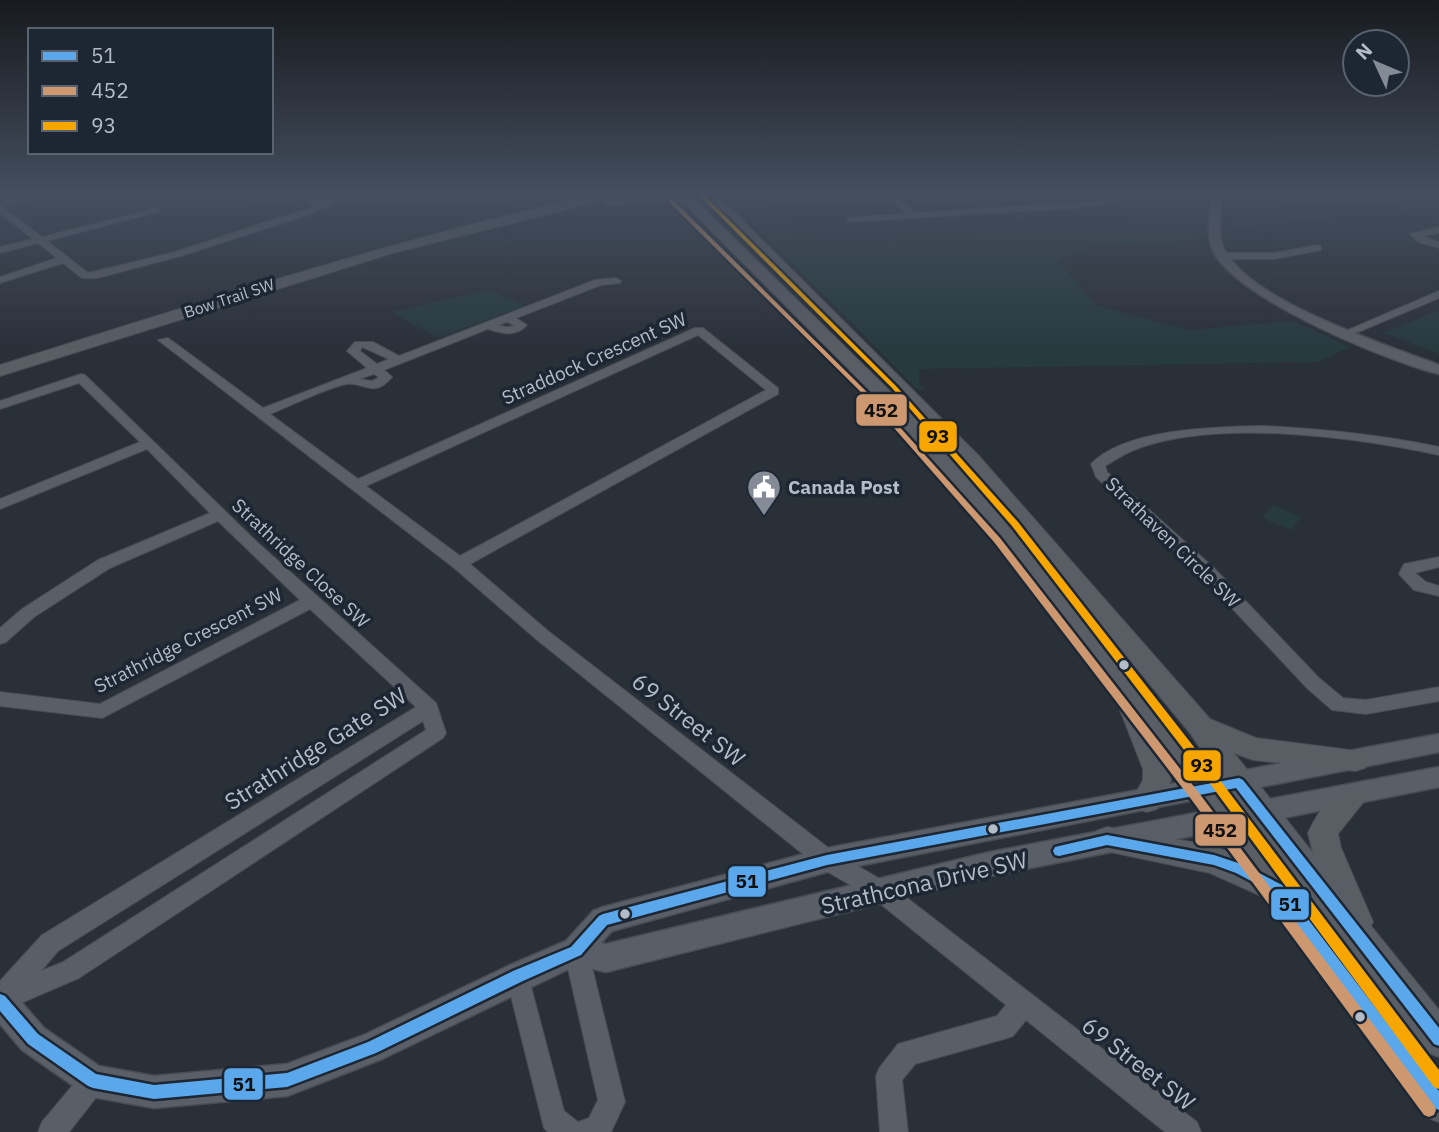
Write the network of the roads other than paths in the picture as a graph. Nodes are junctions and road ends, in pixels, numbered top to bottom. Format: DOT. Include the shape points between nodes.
graph roads {
  1 [pos="21,245"];
  2 [pos="47,245"];
  3 [pos="206,245"];
  4 [pos="367,245"];
  5 [pos="412,245"];
  6 [pos="736,245"];
  7 [pos="758,245"];
  8 [pos="1217,245"];
  9 [pos="1318,248"];
  10 [pos="0,250"];
  11 [pos="1222,257"];
  12 [pos="65,259"];
  13 [pos="0,279"];
  14 [pos="616,281"];
  15 [pos="1439,294"];
  16 [pos="1350,331"];
  17 [pos="164,340"];
  18 [pos="0,357"];
  19 [pos="399,360"];
  20 [pos="1439,363"];
  21 [pos="376,369"];
  22 [pos="1439,369"];
  23 [pos="0,371"];
  24 [pos="0,405"];
  25 [pos="262,413"];
  26 [pos="149,443"];
  27 [pos="1439,451"];
  28 [pos="357,485"];
  29 [pos="0,505"];
  30 [pos="218,515"];
  31 [pos="1439,562"];
  32 [pos="459,563"];
  33 [pos="1439,591"];
  34 [pos="310,602"];
  35 [pos="0,638"];
  36 [pos="1113,669"];
  37 [pos="1439,694"];
  38 [pos="0,699"];
  39 [pos="429,708"];
  40 [pos="1200,726"];
  41 [pos="1439,743"];
  42 [pos="1355,760"];
  43 [pos="1439,776"];
  44 [pos="1239,783"];
  45 [pos="1205,789"];
  46 [pos="1354,795"];
  47 [pos="1147,800"];
  48 [pos="1261,811"];
  49 [pos="1226,817"];
  50 [pos="1107,840"];
  51 [pos="827,860"];
  52 [pos="1278,888"];
  53 [pos="881,891"];
  54 [pos="1366,948"];
  55 [pos="576,951"];
  56 [pos="518,976"];
  57 [pos="0,1000"];
  58 [pos="1023,1004"];
  59 [pos="1439,1039"];
  60 [pos="93,1081"];
  61 [pos="1439,1103"];
  62 [pos="52,1132"];
  63 [pos="568,1132"];
  64 [pos="587,1132"];
  65 [pos="894,1132"];
  66 [pos="1187,1132"];
  1 -- 10 [label="street"];
  2 -- 12 [label="street"];
  3 -- 12 [label="street" via="97,276 86,276"];
  4 -- 18 [label="main road, Bow Trail SW"];
  5 -- 23 [label="main road, Bow Trail SW"];
  6 -- 36 [label="main road" via="923,437 1006,532"];
  7 -- 40 [label="main road" via="972,460"];
  8 -- 11 [label="street"];
  9 -- 11 [label="street" via="1274,256"];
  11 -- 16 [label="street" via="1245,280 1291,310"];
  12 -- 13 [label="street"];
  14 -- 19 [label="street" via="599,282"];
  15 -- 16 [label="street"];
  16 -- 20 [label="street"];
  16 -- 22 [label="street"];
  17 -- 25 [label="street, 69 Street SW"];
  19 -- 21 [label="street"];
  19 -- 21 [label="street" via="369,344 354,347 353,351"];
  21 -- 25 [label="street" via="386,377 379,385 363,386 349,379"];
  24 -- 26 [label="street, Strathridge Close SW" via="81,378"];
  25 -- 28 [label="street, 69 Street SW"];
  26 -- 29 [label="street"];
  26 -- 30 [label="street, Strathridge Close SW"];
  27 -- 37 [label="street, Strathaven Circle SW" via="1354,434 1214,432 1135,444 1098,464 1101,474 1207,571 1339,705 1366,707"];
  28 -- 32 [label="street, 69 Street SW"];
  28 -- 32 [label="street, Straddock Crescent SW" via="699,330 774,391"];
  30 -- 34 [label="street, Strathridge Close SW"];
  30 -- 35 [label="street" via="104,564 28,613"];
  31 -- 33 [label="street" via="1410,568 1407,574 1420,586"];
  32 -- 51 [label="street, 69 Street SW" via="542,635"];
  34 -- 38 [label="street, Strathridge Crescent SW" via="102,711"];
  34 -- 39 [label="street, Strathridge Close SW"];
  36 -- 45 [label="main road"];
  36 -- 47 [label="main road" via="1157,769 1157,781"];
  39 -- 57 [label="street, Strathridge Gate SW" via="50,943"];
  39 -- 57 [label="street, Strathridge Gate SW" via="436,733 71,970"];
  40 -- 42 [label="main road" via="1253,749"];
  40 -- 44 [label="main road"];
  41 -- 42 [label="street, Strathcona Drive SW"];
  42 -- 44 [label="street, Strathcona Drive SW"];
  43 -- 46 [label="street, Strathcona Drive SW"];
  44 -- 45 [label="street, Strathcona Drive SW"];
  44 -- 48 [label="main road"];
  45 -- 47 [label="street, Strathcona Drive SW"];
  45 -- 49 [label="main road"];
  46 -- 48 [label="street, Strathcona Drive SW"];
  46 -- 54 [label="main road" via="1323,833"];
  47 -- 51 [label="street, Strathcona Drive SW"];
  48 -- 49 [label="street, Strathcona Drive SW"];
  48 -- 54 [label="main road"];
  49 -- 50 [label="street, Strathcona Drive SW"];
  49 -- 52 [label="main road"];
  50 -- 52 [label="main road" via="1213,860"];
  50 -- 53 [label="street, Strathcona Drive SW"];
  51 -- 53 [label="street, 69 Street SW"];
  51 -- 55 [label="street, Strathcona Drive SW" via="603,920"];
  52 -- 61 [label="main road"];
  53 -- 55 [label="street, Strathcona Drive SW" via="606,958"];
  53 -- 58 [label="street, 69 Street SW"];
  54 -- 59 [label="main road"];
  55 -- 56 [label="street, Strathcona Drive SW"];
  55 -- 64 [label="street" via="612,1102 597,1130"];
  56 -- 60 [label="street, Strathcona Drive SW" via="371,1048 287,1080 154,1092"];
  56 -- 63 [label="street" via="553,1119"];
  57 -- 60 [label="street, Strathcona Drive SW" via="33,1039"];
  58 -- 65 [label="street" via="1004,1027 907,1053 888,1076"];
  58 -- 66 [label="street, 69 Street SW"];
  60 -- 62 [label="street"];
}
